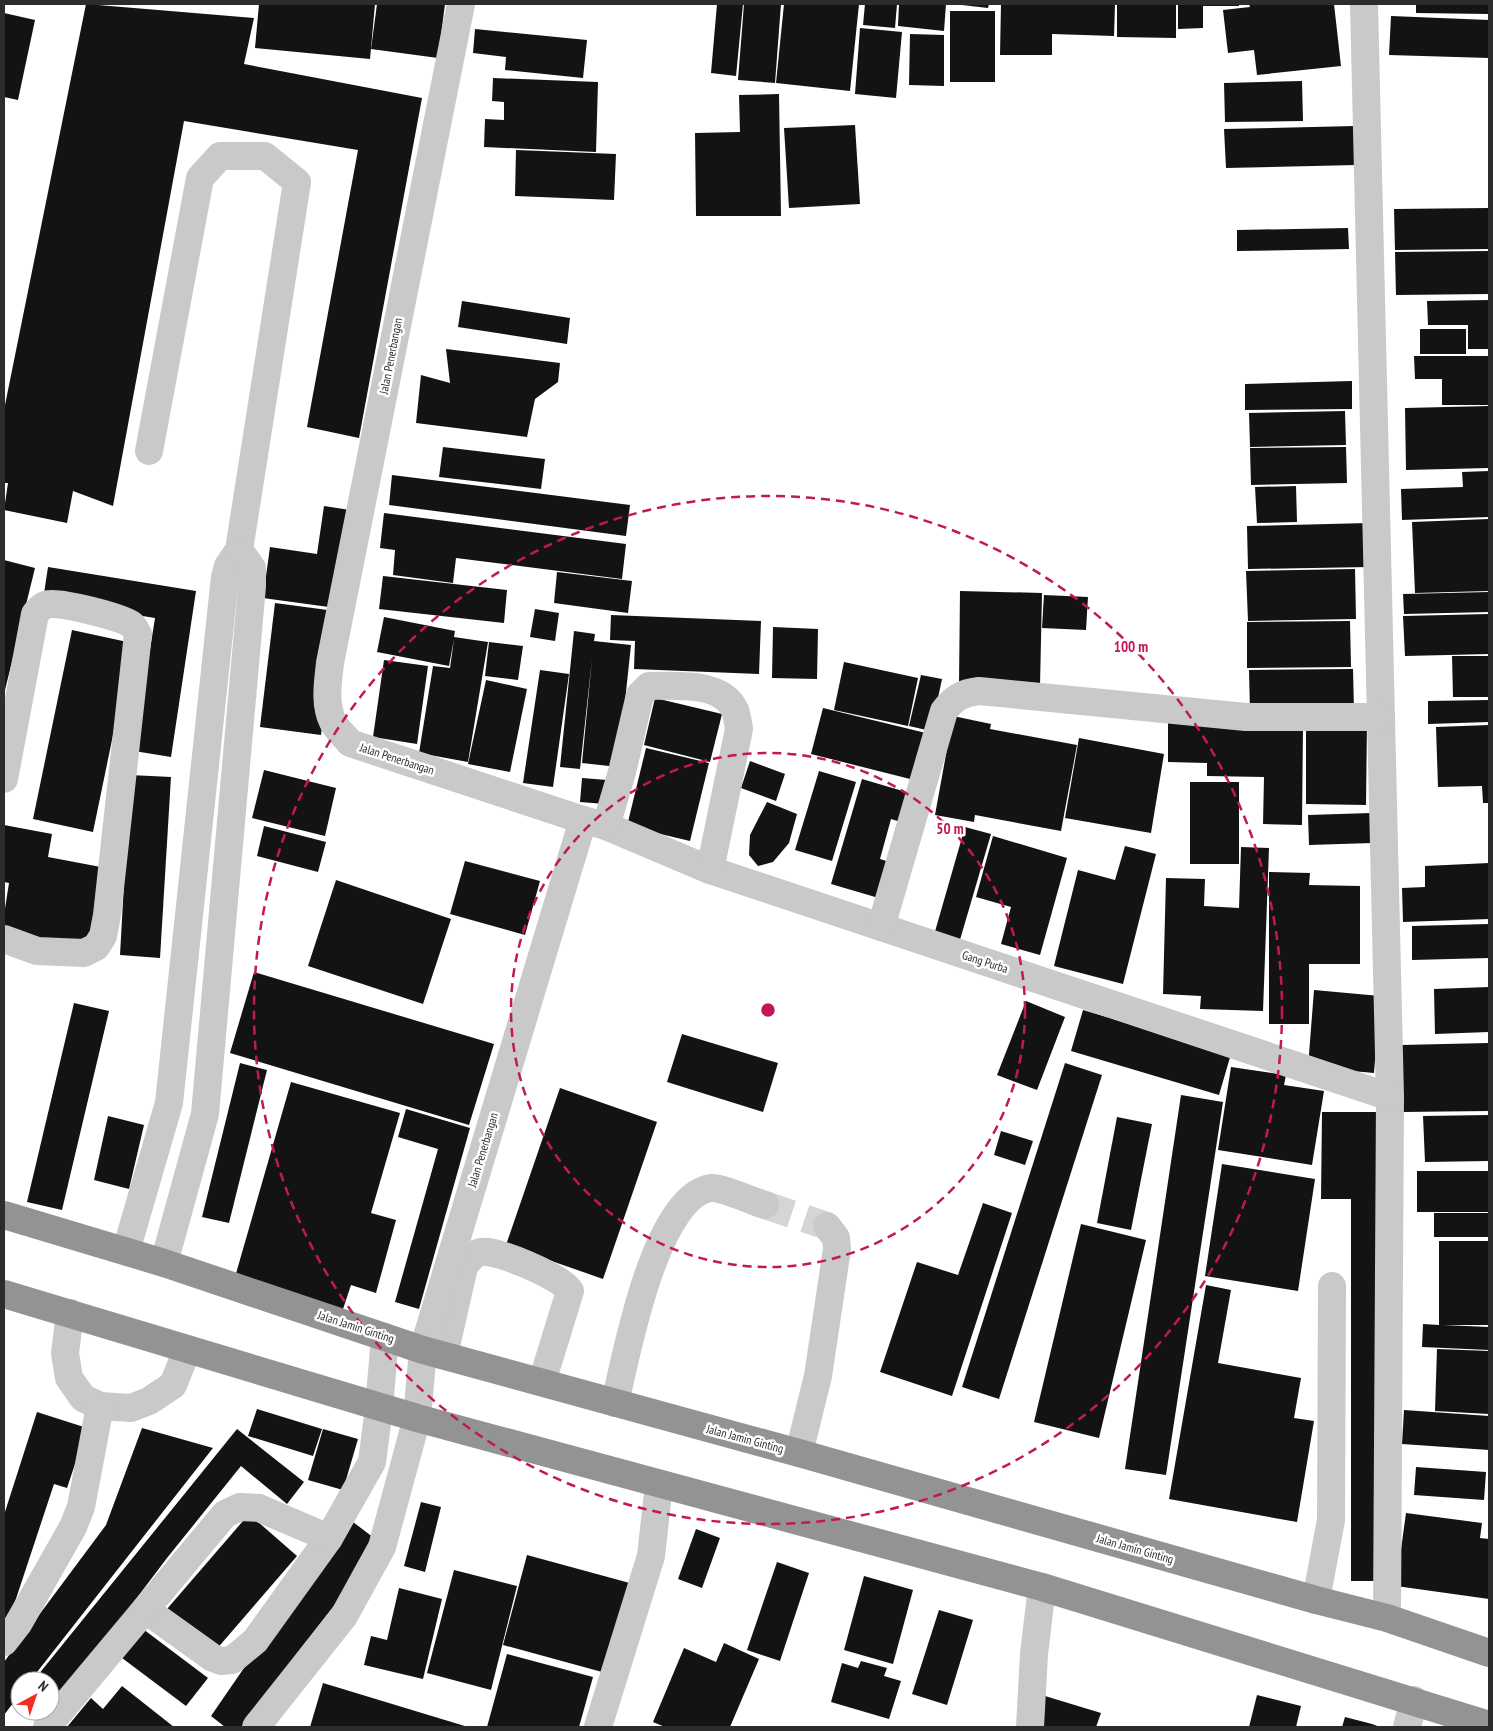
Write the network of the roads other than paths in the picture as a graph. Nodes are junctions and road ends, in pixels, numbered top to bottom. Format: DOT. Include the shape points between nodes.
graph roads {
  1 [pos="460,4"];
  2 [pos="1364,4"];
  3 [pos="149,451"];
  4 [pos="239,550"];
  5 [pos="1381,717"];
  6 [pos="4,779"];
  7 [pos="594,823"];
  8 [pos="710,870"];
  9 [pos="881,927"];
  10 [pos="4,939"];
  11 [pos="1390,1098"];
  12 [pos="765,1205"];
  13 [pos="4,1215"];
  14 [pos="827,1226"];
  15 [pos="126,1252"];
  16 [pos="164,1263"];
  17 [pos="1332,1286"];
  18 [pos="4,1294"];
  19 [pos="70,1313"];
  20 [pos="385,1337"];
  21 [pos="187,1350"];
  22 [pos="433,1352"];
  23 [pos="542,1382"];
  24 [pos="615,1403"];
  25 [pos="100,1406"];
  26 [pos="380,1408"];
  27 [pos="417,1418"];
  28 [pos="799,1453"];
  29 [pos="659,1484"];
  30 [pos="329,1538"];
  31 [pos="1042,1587"];
  32 [pos="1316,1600"];
  33 [pos="146,1610"];
  34 [pos="1387,1618"];
  35 [pos="4,1642"];
  36 [pos="1489,1653"];
  37 [pos="1414,1700"];
  38 [pos="1489,1725"];
  39 [pos="47,1727"];
  40 [pos="256,1727"];
  41 [pos="598,1727"];
  42 [pos="1030,1727"];
  43 [pos="1406,1727"];
  1 -- 7 [label="street, Jalan Penerbangan" via="330,663 328,703 333,722 350,743"];
  2 -- 5 [label="street"];
  3 -- 4 [label="street" via="200,178 220,156 265,156 297,182"];
  4 -- 15 [label="street" via="225,577 169,1103"];
  4 -- 16 [label="street" via="252,568 252,586 205,1114"];
  5 -- 9 [label="street" via="1246,717 966,692 953,699 944,711"];
  5 -- 11 [label="street"];
  6 -- 10 [label="street" via="34,614 40,607 59,605 100,613 132,625 138,634 103,936 96,947 84,952 37,951"];
  7 -- 8 [label="street, Gang Purba"];
  7 -- 8 [label="street" via="622,772 634,713 644,689 649,686 687,686 719,693 734,709 739,729"];
  7 -- 22 [label="street, Jalan Penerbangan"];
  8 -- 9 [label="street, Gang Purba"];
  9 -- 11 [label="street, Gang Purba"];
  11 -- 34 [label="street"];
  12 -- 24 [label="street" via="712,1187 697,1192 682,1204 659,1246 636,1316"];
  13 -- 15 [label="highway, Jalan Jamin Ginting"];
  14 -- 28 [label="street" via="836,1238 837,1249 818,1376"];
  15 -- 16 [label="highway, Jalan Jamin Ginting"];
  16 -- 20 [label="highway, Jalan Jamin Ginting"];
  17 -- 32 [label="street" via="1331,1520"];
  18 -- 19 [label="highway"];
  19 -- 21 [label="highway"];
  19 -- 25 [label="street" via="65,1352 69,1378 83,1398"];
  20 -- 22 [label="highway, Jalan Jamin Ginting"];
  20 -- 26 [label="street"];
  21 -- 25 [label="street" via="173,1386 131,1408"];
  21 -- 26 [label="highway"];
  22 -- 23 [label="highway, Jalan Jamin Ginting"];
  22 -- 23 [label="street" via="464,1267 472,1256 482,1252 491,1254 526,1264 558,1279 570,1291"];
  22 -- 27 [label="street"];
  23 -- 24 [label="highway, Jalan Jamin Ginting"];
  24 -- 28 [label="highway, Jalan Jamin Ginting"];
  25 -- 35 [label="street" via="81,1507 73,1527 18,1624"];
  26 -- 27 [label="highway"];
  26 -- 30 [label="street" via="372,1462"];
  27 -- 29 [label="highway"];
  27 -- 40 [label="street" via="382,1547 344,1616"];
  28 -- 32 [label="highway, Jalan Jamin Ginting"];
  29 -- 31 [label="highway"];
  29 -- 41 [label="street" via="651,1556"];
  30 -- 33 [label="street" via="259,1508 240,1507 226,1514"];
  30 -- 33 [label="street" via="255,1642 232,1660 213,1658"];
  31 -- 37 [label="highway"];
  31 -- 42 [label="street"];
  32 -- 34 [label="highway, Jalan Jamin Ginting"];
  33 -- 39 [label="street"];
  34 -- 36 [label="highway, Jalan Jamin Ginting"];
  37 -- 38 [label="highway"];
  37 -- 43 [label="street"];
}
